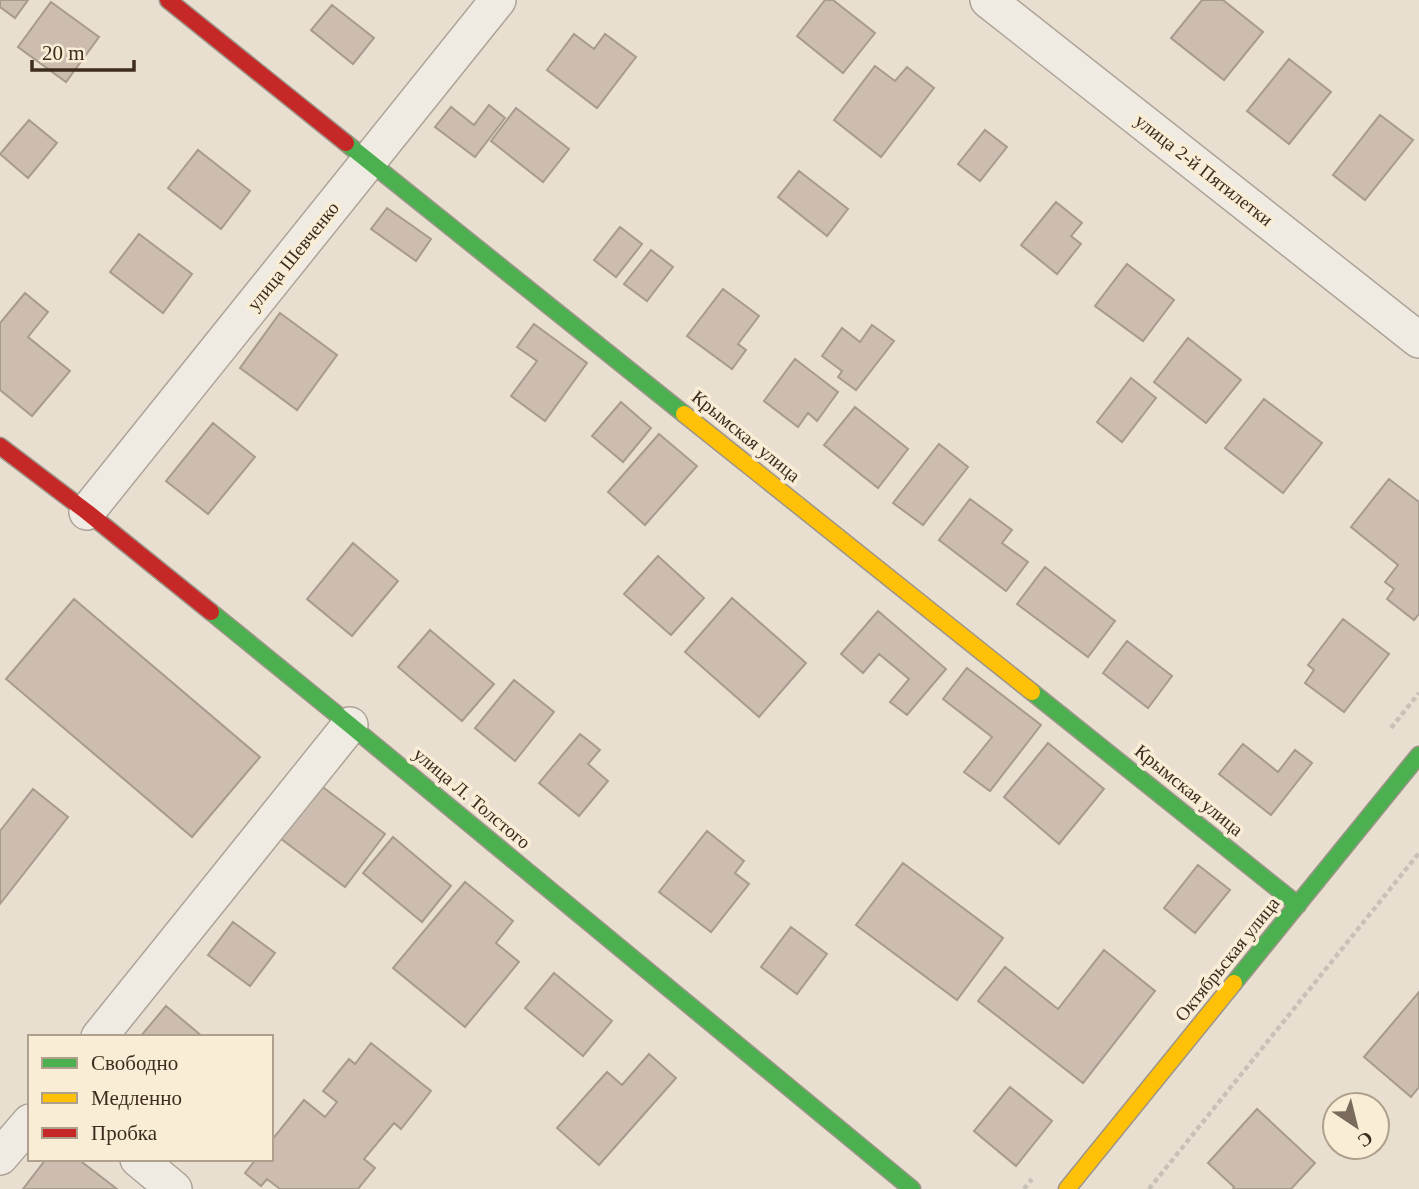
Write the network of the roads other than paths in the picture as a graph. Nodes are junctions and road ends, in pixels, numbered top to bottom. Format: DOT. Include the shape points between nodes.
graph roads {
  1 [pos="168,0"];
  2 [pos="498,0"];
  3 [pos="988,0"];
  4 [pos="369,161"];
  5 [pos="1419,340"];
  6 [pos="0,446"];
  7 [pos="87,512"];
  8 [pos="350,725"];
  9 [pos="1419,755"];
  10 [pos="1298,905"];
  11 [pos="101,1035"];
  12 [pos="28,1124"];
  13 [pos="0,1157"];
  14 [pos="140,1161"];
  15 [pos="174,1189"];
  16 [pos="912,1189"];
  17 [pos="1067,1189"];
  1 -- 4 [label="street, Крымская улица"];
  2 -- 4 [label="street, улица Шевченко"];
  3 -- 5 [label="street, улица 2-й Пятилетки"];
  4 -- 7 [label="street, улица Шевченко"];
  4 -- 10 [label="street, Крымская улица"];
  6 -- 7 [label="street, улица Л. Толстого"];
  7 -- 8 [label="street, улица Л. Толстого"];
  8 -- 11 [label="street"];
  8 -- 16 [label="street, улица Л. Толстого"];
  9 -- 10 [label="street, Октябрьская улица"];
  10 -- 17 [label="street, Октябрьская улица"];
  12 -- 13 [label="street"];
  14 -- 15 [label="street"];
}
